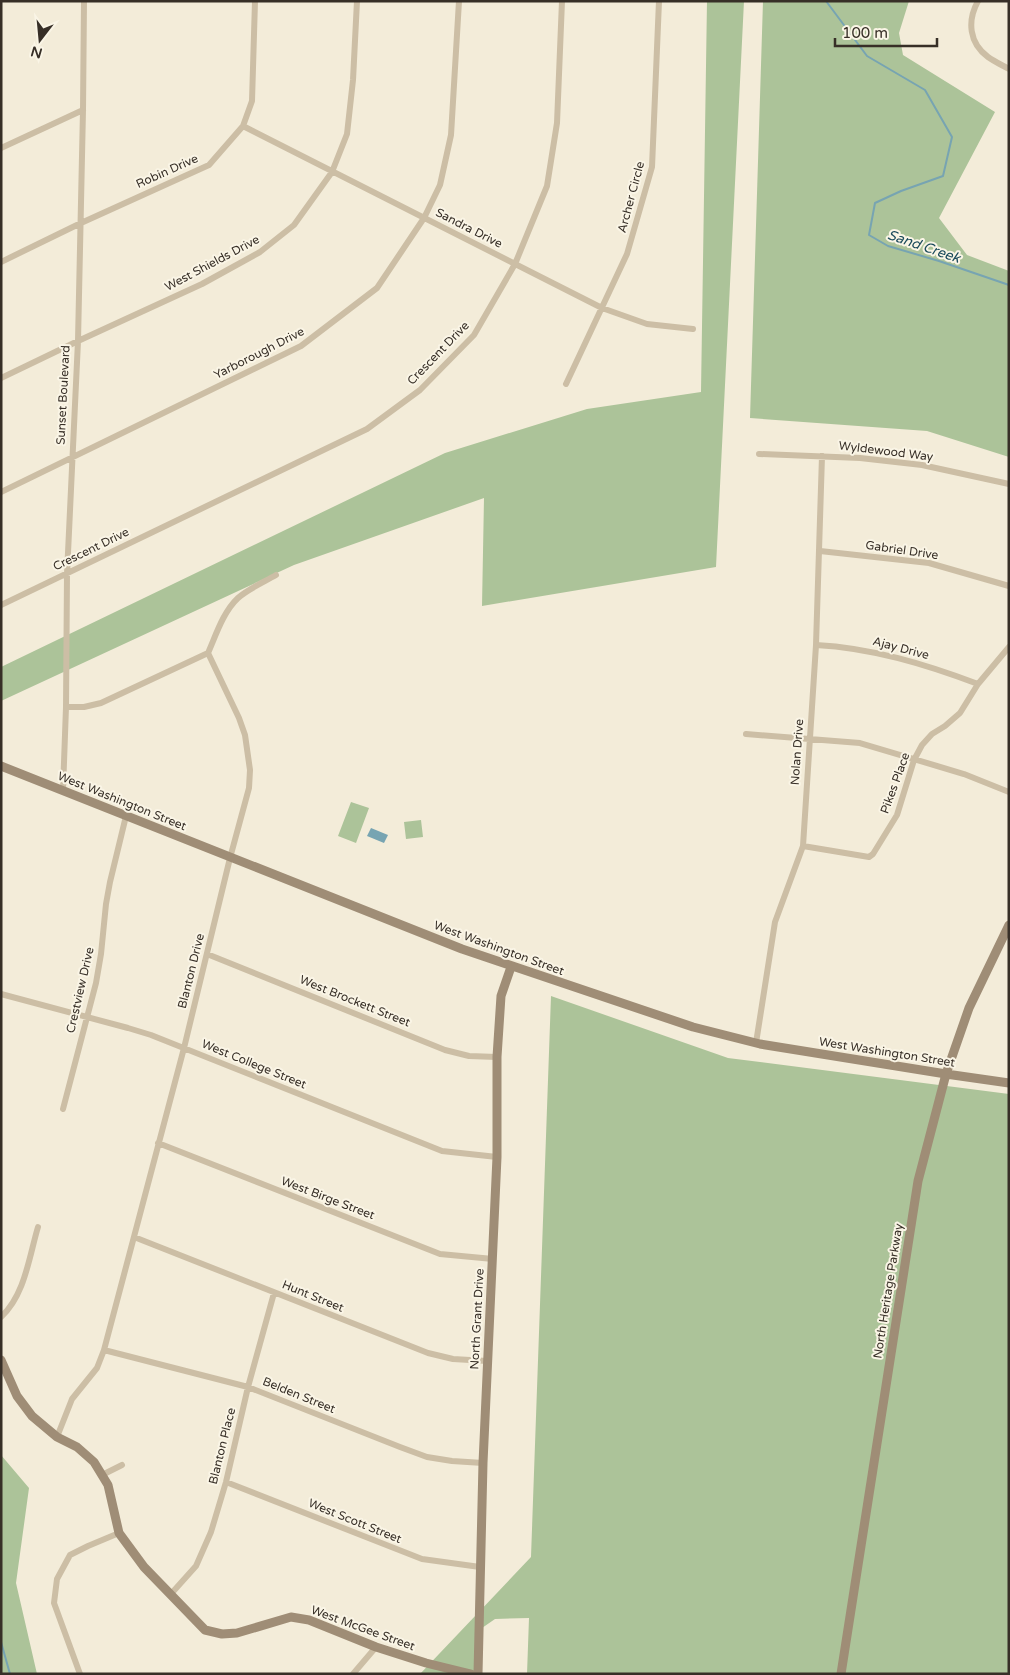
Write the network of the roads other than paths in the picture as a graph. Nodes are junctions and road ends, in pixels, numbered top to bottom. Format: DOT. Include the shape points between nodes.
graph roads {
  1 [pos="84,1"];
  2 [pos="255,1"];
  3 [pos="357,1"];
  4 [pos="458,1"];
  5 [pos="562,1"];
  6 [pos="659,1"];
  7 [pos="978,1"];
  8 [pos="1009,69"];
  9 [pos="84,110"];
  10 [pos="243,126"];
  11 [pos="1,148"];
  12 [pos="332,172"];
  13 [pos="424,218"];
  14 [pos="81,223"];
  15 [pos="1,262"];
  16 [pos="515,264"];
  17 [pos="602,308"];
  18 [pos="693,329"];
  19 [pos="78,341"];
  20 [pos="1,378"];
  21 [pos="566,384"];
  22 [pos="759,454"];
  23 [pos="822,456"];
  24 [pos="72,458"];
  25 [pos="1009,484"];
  26 [pos="1,492"];
  27 [pos="820,551"];
  28 [pos="67,574"];
  29 [pos="276,576"];
  30 [pos="1009,586"];
  31 [pos="1,605"];
  32 [pos="816,645"];
  33 [pos="1009,647"];
  34 [pos="208,653"];
  35 [pos="978,684"];
  36 [pos="66,707"];
  37 [pos="746,734"];
  38 [pos="809,739"];
  39 [pos="914,760"];
  40 [pos="1,766"];
  41 [pos="63,790"];
  42 [pos="1009,792"];
  43 [pos="126,816"];
  44 [pos="802,846"];
  45 [pos="230,858"];
  46 [pos="1009,925"];
  47 [pos="207,954"];
  48 [pos="511,966"];
  49 [pos="1,994"];
  50 [pos="86,1017"];
  51 [pos="756,1043"];
  52 [pos="184,1048"];
  53 [pos="497,1057"];
  54 [pos="946,1074"];
  55 [pos="1009,1083"];
  56 [pos="63,1109"];
  57 [pos="158,1143"];
  58 [pos="497,1157"];
  59 [pos="38,1227"];
  60 [pos="134,1237"];
  61 [pos="493,1259"];
  62 [pos="274,1293"];
  63 [pos="1,1317"];
  64 [pos="104,1350"];
  65 [pos="1,1360"];
  66 [pos="487,1361"];
  67 [pos="248,1387"];
  68 [pos="57,1437"];
  69 [pos="483,1463"];
  70 [pos="122,1465"];
  71 [pos="102,1475"];
  72 [pos="226,1482"];
  73 [pos="119,1534"];
  74 [pos="480,1567"];
  75 [pos="170,1594"];
  76 [pos="376,1647"];
  77 [pos="80,1674"];
  78 [pos="353,1674"];
  79 [pos="471,1674"];
  80 [pos="478,1674"];
  81 [pos="841,1674"];
  1 -- 9 [label="street, Sunset Boulevard"];
  2 -- 10 [label="street, Robin Drive" via="252,101"];
  3 -- 12 [label="street, West Shields Drive" via="348,134"];
  4 -- 13 [label="street, Yarborough Drive" via="451,135 440,185"];
  5 -- 16 [label="street, Crescent Drive" via="557,123 547,186"];
  6 -- 17 [label="street, Archer Circle" via="652,166 627,254"];
  7 -- 8 [label="street" via="970,29 987,56"];
  9 -- 11 [label="street"];
  9 -- 14 [label="street, Sunset Boulevard"];
  10 -- 12 [label="street, Sandra Drive"];
  10 -- 14 [label="street, Robin Drive" via="210,165"];
  12 -- 13 [label="street, Sandra Drive"];
  12 -- 19 [label="street, West Shields Drive" via="294,225 260,252 202,284"];
  13 -- 16 [label="street, Sandra Drive"];
  13 -- 24 [label="street, Yarborough Drive" via="377,288 301,346"];
  14 -- 15 [label="street, Robin Drive"];
  14 -- 19 [label="street, Sunset Boulevard"];
  16 -- 17 [label="street, Sandra Drive"];
  16 -- 28 [label="street, Crescent Drive" via="474,336 420,390 366,429"];
  17 -- 18 [label="street, Sandra Drive" via="647,324"];
  17 -- 21 [label="street, Archer Circle"];
  19 -- 20 [label="street, West Shields Drive"];
  19 -- 24 [label="street, Sunset Boulevard"];
  22 -- 23 [label="street, Wyldewood Way"];
  23 -- 25 [label="street, Wyldewood Way" via="922,466"];
  23 -- 27 [label="street, Nolan Drive"];
  24 -- 26 [label="street, Yarborough Drive"];
  24 -- 28 [label="street, Sunset Boulevard"];
  27 -- 30 [label="street, Gabriel Drive" via="929,563"];
  27 -- 32 [label="street, Nolan Drive"];
  28 -- 31 [label="street, Crescent Drive"];
  28 -- 36 [label="street, Sunset Boulevard"];
  29 -- 34 [label="street" via="233,603"];
  32 -- 35 [label="street, Ajay Drive" via="878,653"];
  32 -- 38 [label="street, Nolan Drive"];
  33 -- 35 [label="street, Pikes Place"];
  34 -- 36 [label="street" via="101,703"];
  34 -- 45 [label="street, Blanton Drive" via="239,718 249,756 249,788"];
  35 -- 39 [label="street, Pikes Place" via="960,712 922,744"];
  36 -- 41 [label="street, Sunset Boulevard"];
  37 -- 38 [label="street"];
  38 -- 39 [label="street" via="860,743"];
  38 -- 44 [label="street, Nolan Drive"];
  39 -- 42 [label="street" via="964,774"];
  39 -- 44 [label="street, Pikes Place" via="897,815 873,854 869,857"];
  40 -- 41 [label="street, West Washington Street"];
  41 -- 43 [label="street, West Washington Street"];
  43 -- 45 [label="street, West Washington Street"];
  43 -- 50 [label="street, Crestview Drive" via="106,904 96,983"];
  44 -- 51 [label="street, Nolan Drive" via="775,922"];
  45 -- 47 [label="street, Blanton Drive"];
  45 -- 48 [label="street, West Washington Street"];
  46 -- 54 [label="street, North Heritage Parkway" via="969,1008"];
  47 -- 52 [label="street, Blanton Drive"];
  47 -- 53 [label="street, West Brockett Street" via="445,1050 469,1056"];
  48 -- 51 [label="street, West Washington Street" via="693,1027"];
  48 -- 53 [label="street, North Grant Drive" via="501,996"];
  49 -- 50 [label="street, West College Street"];
  50 -- 52 [label="street, West College Street"];
  50 -- 56 [label="street, Crestview Drive"];
  51 -- 54 [label="street, West Washington Street"];
  52 -- 57 [label="street, Blanton Drive"];
  52 -- 58 [label="street, West College Street" via="442,1151"];
  53 -- 58 [label="street, North Grant Drive"];
  54 -- 55 [label="street, West Washington Street"];
  54 -- 81 [label="street, North Heritage Parkway" via="918,1181"];
  57 -- 60 [label="street, Blanton Drive"];
  57 -- 61 [label="street, West Birge Street" via="440,1254"];
  58 -- 61 [label="street, North Grant Drive"];
  59 -- 63 [label="street" via="20,1292"];
  60 -- 62 [label="street, Hunt Street"];
  60 -- 64 [label="street, Blanton Drive"];
  61 -- 66 [label="street, North Grant Drive"];
  62 -- 66 [label="street, Hunt Street" via="428,1353 453,1359"];
  62 -- 67 [label="street, Blanton Place"];
  64 -- 67 [label="street, Belden Street"];
  64 -- 68 [label="street, Blanton Drive" via="97,1368 72,1399"];
  65 -- 68 [label="street, West McGee Street" via="17,1396 32,1416"];
  66 -- 69 [label="street, North Grant Drive"];
  67 -- 69 [label="street, Belden Street" via="427,1457"];
  67 -- 72 [label="street, Blanton Place"];
  68 -- 71 [label="street, West McGee Street" via="94,1462"];
  69 -- 74 [label="street, North Grant Drive"];
  70 -- 71 [label="street"];
  71 -- 73 [label="street, West McGee Street" via="108,1485"];
  72 -- 74 [label="street, West Scott Street" via="422,1559"];
  72 -- 75 [label="street, Blanton Place" via="196,1566"];
  73 -- 75 [label="street, West McGee Street"];
  73 -- 77 [label="street" via="70,1555 58,1579 54,1603"];
  74 -- 80 [label="street, North Grant Drive"];
  75 -- 76 [label="street, West McGee Street" via="205,1630 237,1634 291,1617 309,1620"];
  76 -- 78 [label="street"];
  76 -- 79 [label="street, West McGee Street" via="426,1664"];
}
